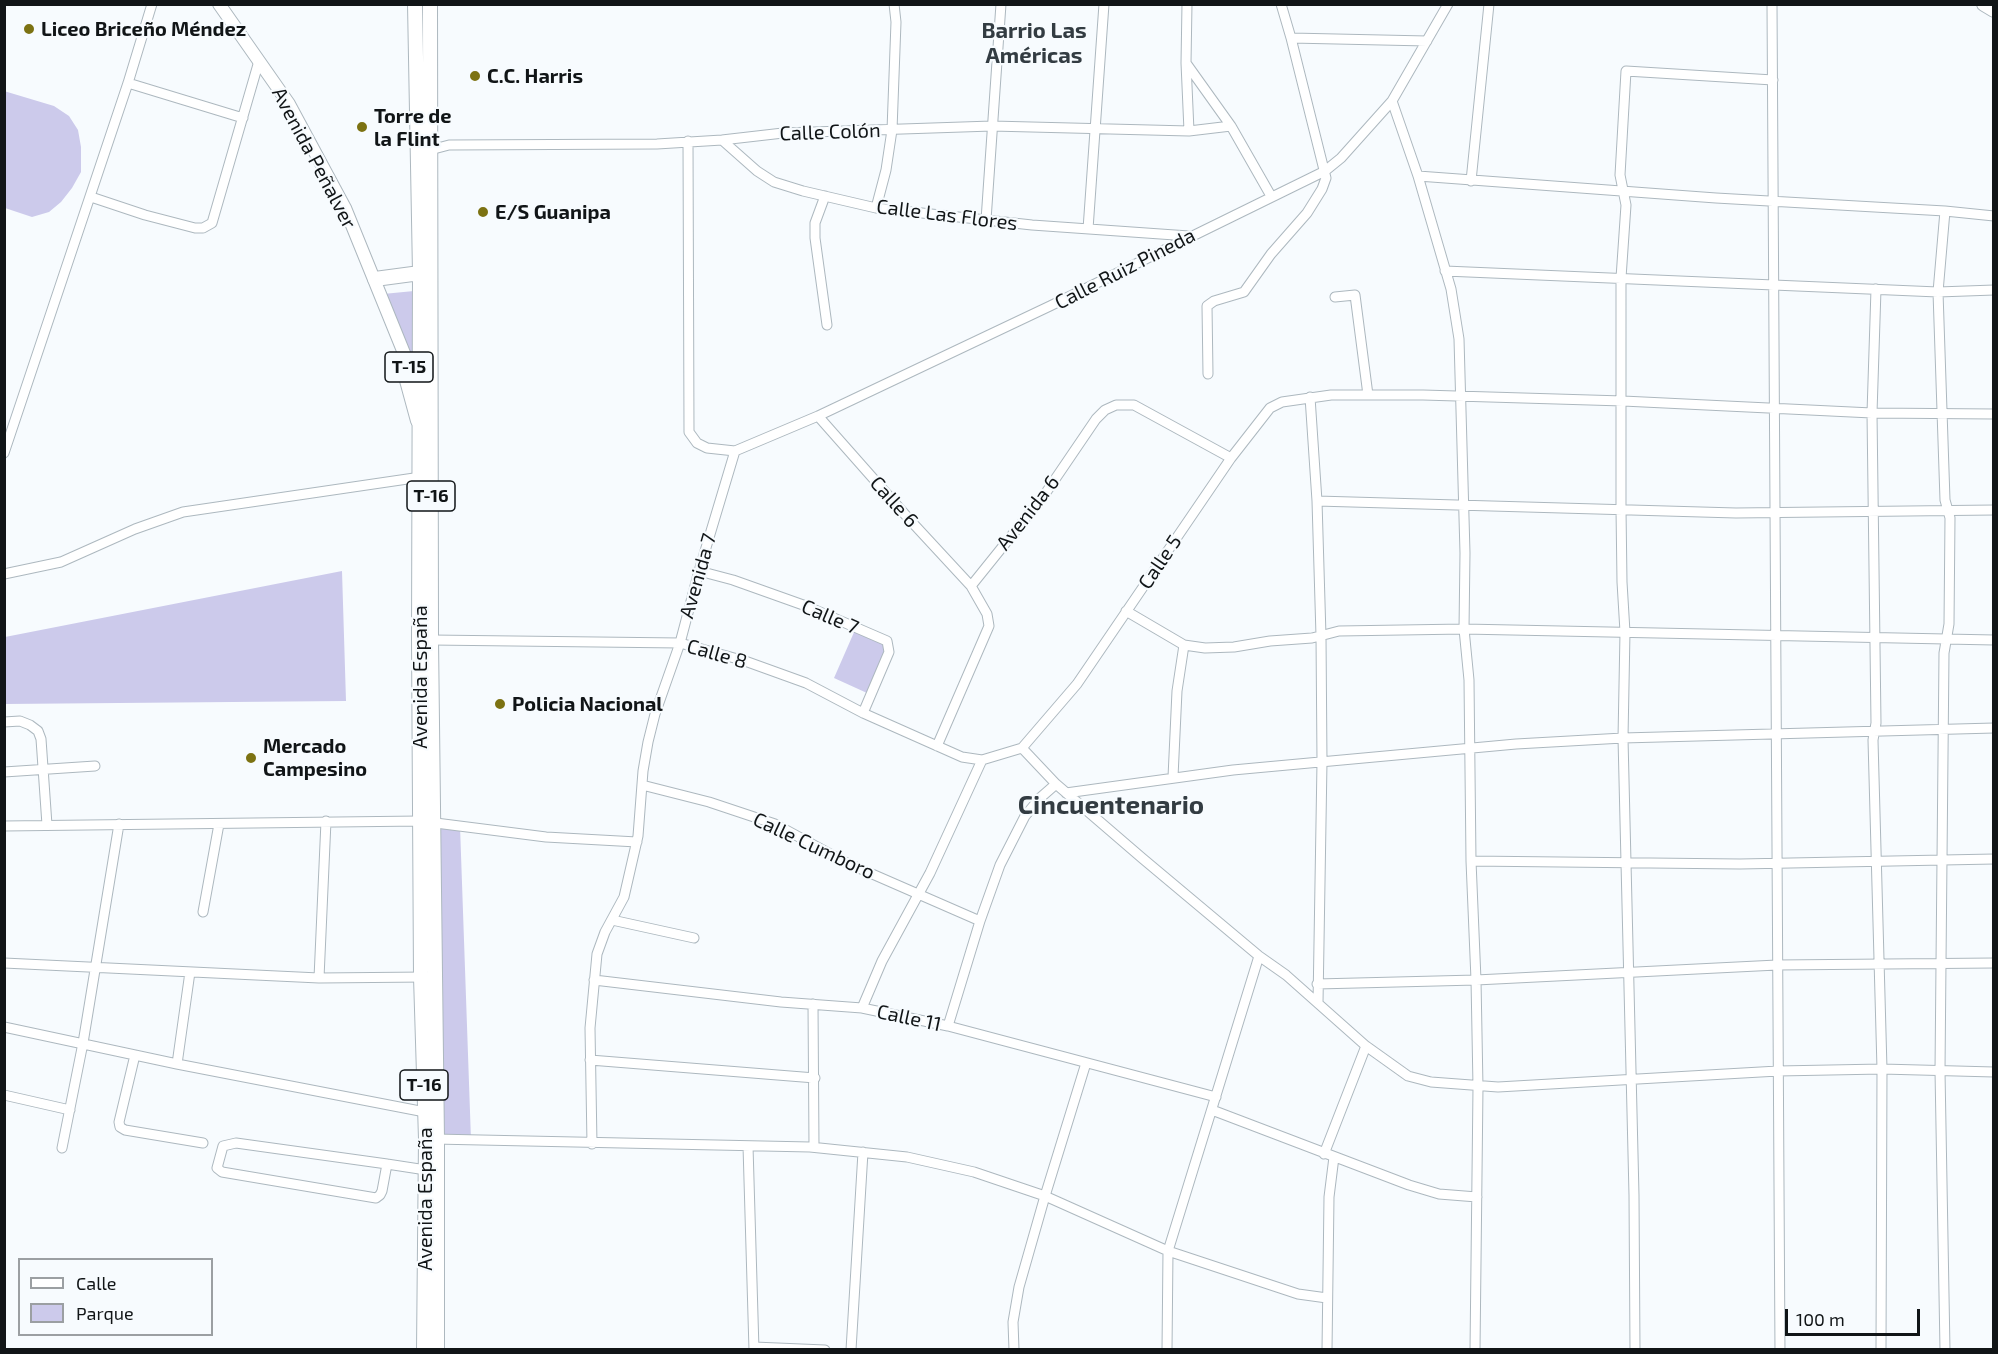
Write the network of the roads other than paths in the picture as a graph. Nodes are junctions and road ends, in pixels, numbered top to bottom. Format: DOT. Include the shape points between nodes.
graph roads {
  1 [pos="152,4"];
  2 [pos="219,4"];
  3 [pos="415,4"];
  4 [pos="430,4"];
  5 [pos="894,4"];
  6 [pos="1001,4"];
  7 [pos="1104,4"];
  8 [pos="1187,4"];
  9 [pos="1281,4"];
  10 [pos="1448,4"];
  11 [pos="1489,4"];
  12 [pos="1772,4"];
  13 [pos="1983,4"];
  14 [pos="1994,10"];
  15 [pos="1291,38"];
  16 [pos="1427,41"];
  17 [pos="259,61"];
  18 [pos="1186,63"];
  19 [pos="1773,80"];
  20 [pos="129,83"];
  21 [pos="1392,101"];
  22 [pos="243,118"];
  23 [pos="992,126"];
  24 [pos="1231,126"];
  25 [pos="1094,129"];
  26 [pos="892,130"];
  27 [pos="1189,131"];
  28 [pos="722,140"];
  29 [pos="688,141"];
  30 [pos="430,150"];
  31 [pos="1325,171"];
  32 [pos="1418,176"];
  33 [pos="1471,181"];
  34 [pos="1624,192"];
  35 [pos="91,196"];
  36 [pos="825,196"];
  37 [pos="1271,196"];
  38 [pos="1773,201"];
  39 [pos="876,208"];
  40 [pos="1945,211"];
  41 [pos="1994,216"];
  42 [pos="986,220"];
  43 [pos="1088,230"];
  44 [pos="1189,236"];
  45 [pos="1445,271"];
  46 [pos="420,273"];
  47 [pos="1621,278"];
  48 [pos="375,279"];
  49 [pos="1773,285"];
  50 [pos="1876,289"];
  51 [pos="1994,290"];
  52 [pos="1938,292"];
  53 [pos="1335,297"];
  54 [pos="390,321"];
  55 [pos="827,325"];
  56 [pos="1208,374"];
  57 [pos="420,393"];
  58 [pos="1368,395"];
  59 [pos="1310,397"];
  60 [pos="1462,397"];
  61 [pos="1623,401"];
  62 [pos="1774,409"];
  63 [pos="431,412"];
  64 [pos="1872,413"];
  65 [pos="1943,413"];
  66 [pos="1994,414"];
  67 [pos="818,416"];
  68 [pos="421,435"];
  69 [pos="735,451"];
  70 [pos="4,453"];
  71 [pos="1231,458"];
  72 [pos="421,477"];
  73 [pos="1317,501"];
  74 [pos="1464,504"];
  75 [pos="1621,509"];
  76 [pos="1873,510"];
  77 [pos="1948,510"];
  78 [pos="1994,510"];
  79 [pos="1774,512"];
  80 [pos="699,571"];
  81 [pos="4,574"];
  82 [pos="971,586"];
  83 [pos="1126,611"];
  84 [pos="1464,629"];
  85 [pos="1625,632"];
  86 [pos="1775,635"];
  87 [pos="1321,636"];
  88 [pos="1876,637"];
  89 [pos="431,639"];
  90 [pos="1946,639"];
  91 [pos="1994,640"];
  92 [pos="680,643"];
  93 [pos="1184,645"];
  94 [pos="863,713"];
  95 [pos="4,722"];
  96 [pos="1994,728"];
  97 [pos="1943,729"];
  98 [pos="1875,731"];
  99 [pos="1776,734"];
  100 [pos="1623,738"];
  101 [pos="937,746"];
  102 [pos="1022,748"];
  103 [pos="1468,749"];
  104 [pos="982,760"];
  105 [pos="1322,762"];
  106 [pos="95,766"];
  107 [pos="44,770"];
  108 [pos="4,772"];
  109 [pos="1173,777"];
  110 [pos="642,784"];
  111 [pos="1056,784"];
  112 [pos="1066,793"];
  113 [pos="326,821"];
  114 [pos="427,821"];
  115 [pos="119,824"];
  116 [pos="219,824"];
  117 [pos="47,825"];
  118 [pos="4,826"];
  119 [pos="637,842"];
  120 [pos="1942,859"];
  121 [pos="1994,859"];
  122 [pos="1877,860"];
  123 [pos="1471,861"];
  124 [pos="1626,863"];
  125 [pos="1777,863"];
  126 [pos="918,894"];
  127 [pos="203,912"];
  128 [pos="612,920"];
  129 [pos="980,921"];
  130 [pos="694,938"];
  131 [pos="1259,956"];
  132 [pos="4,963"];
  133 [pos="1941,963"];
  134 [pos="1994,963"];
  135 [pos="1878,964"];
  136 [pos="1777,965"];
  137 [pos="95,967"];
  138 [pos="190,972"];
  139 [pos="1629,972"];
  140 [pos="428,977"];
  141 [pos="319,978"];
  142 [pos="594,980"];
  143 [pos="1476,981"];
  144 [pos="1317,984"];
  145 [pos="1318,1003"];
  146 [pos="813,1004"];
  147 [pos="862,1008"];
  148 [pos="948,1026"];
  149 [pos="4,1027"];
  150 [pos="83,1043"];
  151 [pos="1366,1046"];
  152 [pos="135,1054"];
  153 [pos="590,1060"];
  154 [pos="1086,1062"];
  155 [pos="177,1064"];
  156 [pos="1882,1069"];
  157 [pos="1778,1071"];
  158 [pos="1940,1071"];
  159 [pos="1994,1072"];
  160 [pos="815,1078"];
  161 [pos="1631,1078"];
  162 [pos="1478,1087"];
  163 [pos="4,1095"];
  164 [pos="1216,1097"];
  165 [pos="70,1110"];
  166 [pos="1212,1110"];
  167 [pos="425,1112"];
  168 [pos="432,1139"];
  169 [pos="203,1143"];
  170 [pos="592,1144"];
  171 [pos="748,1146"];
  172 [pos="814,1147"];
  173 [pos="62,1148"];
  174 [pos="863,1152"];
  175 [pos="1329,1155"];
  176 [pos="387,1164"];
  177 [pos="426,1170"];
  178 [pos="1045,1196"];
  179 [pos="1477,1197"];
  180 [pos="1168,1251"];
  181 [pos="1327,1298"];
  182 [pos="754,1348"];
  183 [pos="424,1350"];
  184 [pos="437,1350"];
  185 [pos="825,1350"];
  186 [pos="851,1350"];
  187 [pos="1014,1350"];
  188 [pos="1167,1350"];
  189 [pos="1327,1350"];
  190 [pos="1475,1350"];
  191 [pos="1635,1350"];
  192 [pos="1780,1350"];
  193 [pos="1881,1350"];
  194 [pos="1945,1350"];
  1 -- 20 [label="street"];
  2 -- 17 [label="main road, Avenida Peñalver"];
  3 -- 46 [label="highway, Avenida España / T-16"];
  4 -- 30 [label="highway, Avenida España / T-16"];
  5 -- 26 [label="street"];
  6 -- 23 [label="street"];
  7 -- 25 [label="street"];
  8 -- 18 [label="street"];
  9 -- 15 [label="street"];
  10 -- 16 [label="street, Calle Ruiz Pineda"];
  11 -- 33 [label="street"];
  12 -- 19 [label="street"];
  13 -- 14 [label="highway"];
  15 -- 16 [label="street"];
  15 -- 31 [label="street"];
  16 -- 21 [label="street, Calle Ruiz Pineda"];
  17 -- 22 [label="street"];
  17 -- 48 [label="main road, Avenida Peñalver" via="289,104 345,208"];
  18 -- 24 [label="street"];
  18 -- 27 [label="street"];
  19 -- 34 [label="street" via="1626,72 1620,175"];
  19 -- 38 [label="street"];
  20 -- 22 [label="street"];
  20 -- 35 [label="street"];
  21 -- 31 [label="street, Calle Ruiz Pineda"];
  21 -- 32 [label="street"];
  22 -- 35 [label="street" via="212,223 203,228 145,215"];
  23 -- 25 [label="street, Calle Colón"];
  23 -- 26 [label="street, Calle Colón"];
  23 -- 42 [label="street"];
  24 -- 27 [label="street, Calle Colón"];
  24 -- 37 [label="street"];
  25 -- 27 [label="street, Calle Colón"];
  25 -- 43 [label="street"];
  26 -- 28 [label="street, Calle Colón" via="783,133"];
  26 -- 39 [label="street"];
  28 -- 29 [label="street, Calle Colón"];
  28 -- 36 [label="street, Calle Las Flores" via="774,182"];
  29 -- 30 [label="street, Calle Colón" via="449,145"];
  29 -- 69 [label="street" via="689,432 697,443"];
  30 -- 63 [label="highway, Avenida España / T-16"];
  31 -- 37 [label="street, Calle Ruiz Pineda"];
  31 -- 56 [label="street" via="1318,197 1244,292 1207,306"];
  32 -- 33 [label="street"];
  32 -- 45 [label="street"];
  33 -- 34 [label="street"];
  34 -- 38 [label="street"];
  34 -- 47 [label="street"];
  35 -- 70 [label="street"];
  36 -- 39 [label="street, Calle Las Flores"];
  36 -- 55 [label="street" via="815,223 815,238"];
  37 -- 44 [label="street, Calle Ruiz Pineda"];
  38 -- 40 [label="street"];
  38 -- 49 [label="street"];
  39 -- 42 [label="street, Calle Las Flores"];
  40 -- 41 [label="street"];
  40 -- 52 [label="street"];
  42 -- 43 [label="street, Calle Las Flores"];
  43 -- 44 [label="street, Calle Las Flores"];
  44 -- 67 [label="street, Calle Ruiz Pineda"];
  45 -- 47 [label="street"];
  45 -- 60 [label="street" via="1459,339"];
  46 -- 48 [label="highway"];
  46 -- 57 [label="highway, Avenida España / T-16"];
  47 -- 49 [label="street"];
  47 -- 61 [label="street"];
  48 -- 54 [label="main road, Avenida Peñalver"];
  49 -- 50 [label="street"];
  49 -- 62 [label="street"];
  50 -- 52 [label="street"];
  50 -- 64 [label="street"];
  51 -- 52 [label="street"];
  52 -- 65 [label="street"];
  53 -- 58 [label="street" via="1355,295"];
  54 -- 57 [label="main road, T-15"];
  54 -- 68 [label="main road, T-16"];
  57 -- 63 [label="main road, T-15"];
  57 -- 68 [label="highway, Avenida España / T-16"];
  58 -- 59 [label="street, Calle 5"];
  58 -- 60 [label="street, Calle 5"];
  59 -- 71 [label="street, Calle 5" via="1270,408"];
  59 -- 73 [label="street"];
  60 -- 61 [label="street, Calle 5"];
  60 -- 74 [label="street"];
  61 -- 62 [label="street, Calle 5"];
  61 -- 75 [label="street"];
  62 -- 64 [label="street, Calle 5"];
  62 -- 79 [label="street"];
  63 -- 89 [label="highway, Avenida España / T-16"];
  64 -- 65 [label="street, Calle 5"];
  64 -- 76 [label="street"];
  65 -- 66 [label="street, Calle 5"];
  65 -- 77 [label="street"];
  67 -- 69 [label="street, Calle Ruiz Pineda"];
  67 -- 82 [label="street, Calle 6"];
  68 -- 72 [label="highway, Avenida España / T-16"];
  69 -- 80 [label="street, Avenida 7"];
  71 -- 82 [label="street, Avenida 6" via="1134,405 1116,405 1105,410 1045,494"];
  71 -- 83 [label="street, Calle 5"];
  72 -- 81 [label="street" via="183,512 61,562"];
  72 -- 114 [label="highway, Avenida España / T-16"];
  73 -- 74 [label="street"];
  73 -- 87 [label="street"];
  74 -- 75 [label="street"];
  74 -- 84 [label="street"];
  75 -- 79 [label="street"];
  75 -- 85 [label="street"];
  76 -- 77 [label="street"];
  76 -- 79 [label="street"];
  76 -- 88 [label="street"];
  77 -- 78 [label="street"];
  77 -- 90 [label="street"];
  79 -- 86 [label="street"];
  80 -- 92 [label="street, Avenida 7"];
  80 -- 94 [label="street, Calle 7" via="806,606 887,641 889,652"];
  82 -- 101 [label="street" via="987,614 989,626"];
  83 -- 93 [label="street"];
  83 -- 102 [label="street, Calle 5" via="1077,684"];
  84 -- 85 [label="street"];
  84 -- 87 [label="street" via="1340,631"];
  84 -- 103 [label="street" via="1469,680"];
  85 -- 86 [label="street"];
  85 -- 100 [label="street"];
  86 -- 88 [label="street"];
  86 -- 99 [label="street"];
  87 -- 93 [label="street" via="1234,647"];
  87 -- 105 [label="street"];
  88 -- 90 [label="street"];
  88 -- 98 [label="street"];
  89 -- 92 [label="street, Calle 8"];
  89 -- 114 [label="highway, Avenida España / T-16"];
  90 -- 91 [label="street"];
  90 -- 97 [label="street"];
  92 -- 94 [label="street, Calle 8" via="806,683"];
  92 -- 110 [label="street, Avenida 7" via="655,714"];
  93 -- 109 [label="street" via="1177,691"];
  94 -- 101 [label="street, Calle 8"];
  95 -- 107 [label="street" via="20,721 38,731"];
  96 -- 97 [label="street"];
  97 -- 98 [label="street"];
  97 -- 120 [label="street"];
  98 -- 99 [label="street"];
  98 -- 122 [label="street"];
  99 -- 100 [label="street"];
  99 -- 125 [label="street"];
  100 -- 103 [label="street"];
  100 -- 124 [label="street"];
  101 -- 104 [label="street, Calle 8" via="962,757"];
  102 -- 104 [label="street"];
  102 -- 111 [label="street"];
  103 -- 105 [label="street"];
  103 -- 123 [label="street"];
  104 -- 126 [label="street"];
  105 -- 109 [label="street"];
  105 -- 144 [label="street"];
  106 -- 107 [label="street"];
  107 -- 108 [label="street"];
  107 -- 117 [label="street"];
  109 -- 112 [label="street"];
  110 -- 119 [label="street, Avenida 7"];
  110 -- 126 [label="street, Calle Cumboro" via="776,824 847,863"];
  111 -- 112 [label="street"];
  111 -- 129 [label="street" via="1018,828"];
  112 -- 131 [label="street"];
  113 -- 114 [label="street"];
  113 -- 116 [label="street"];
  113 -- 141 [label="street"];
  114 -- 119 [label="street" via="546,837"];
  114 -- 140 [label="highway, Avenida España / T-16"];
  115 -- 116 [label="street"];
  115 -- 117 [label="street"];
  115 -- 137 [label="street"];
  116 -- 127 [label="street"];
  117 -- 118 [label="street"];
  119 -- 128 [label="street, Avenida 7" via="624,897"];
  120 -- 121 [label="street"];
  120 -- 122 [label="street"];
  120 -- 133 [label="street"];
  122 -- 125 [label="street"];
  122 -- 135 [label="street"];
  123 -- 124 [label="street"];
  123 -- 143 [label="street"];
  124 -- 125 [label="street"];
  124 -- 139 [label="street"];
  125 -- 136 [label="street"];
  126 -- 129 [label="street, Calle Cumboro"];
  126 -- 147 [label="street"];
  128 -- 130 [label="street"];
  128 -- 142 [label="street, Avenida 7" via="597,954"];
  129 -- 148 [label="street"];
  131 -- 145 [label="street"];
  131 -- 164 [label="street"];
  132 -- 137 [label="street"];
  133 -- 134 [label="street"];
  133 -- 135 [label="street"];
  133 -- 158 [label="street"];
  135 -- 136 [label="street"];
  135 -- 156 [label="street"];
  136 -- 139 [label="street"];
  136 -- 157 [label="street"];
  137 -- 138 [label="street"];
  137 -- 150 [label="street"];
  138 -- 141 [label="street"];
  138 -- 155 [label="street"];
  139 -- 143 [label="street"];
  139 -- 161 [label="street"];
  140 -- 141 [label="street"];
  140 -- 167 [label="highway, Avenida España / T-16"];
  140 -- 168 [label="highway, Avenida España / T-16"];
  142 -- 146 [label="street, Calle 11"];
  142 -- 153 [label="street, Avenida 7"];
  143 -- 144 [label="street"];
  143 -- 162 [label="street"];
  144 -- 145 [label="street"];
  145 -- 151 [label="street"];
  146 -- 147 [label="street, Calle 11"];
  146 -- 160 [label="street"];
  147 -- 148 [label="street, Calle 11"];
  148 -- 154 [label="street, Calle 11"];
  149 -- 150 [label="street"];
  150 -- 152 [label="street"];
  150 -- 165 [label="street"];
  151 -- 162 [label="street" via="1408,1076"];
  151 -- 175 [label="street"];
  152 -- 155 [label="street"];
  152 -- 169 [label="street" via="120,1127"];
  153 -- 160 [label="street"];
  153 -- 170 [label="street, Avenida 7"];
  154 -- 164 [label="street, Calle 11"];
  154 -- 178 [label="street"];
  155 -- 167 [label="street"];
  156 -- 157 [label="street"];
  156 -- 158 [label="street"];
  156 -- 193 [label="street"];
  157 -- 161 [label="street"];
  157 -- 192 [label="street"];
  158 -- 159 [label="street"];
  158 -- 194 [label="street"];
  160 -- 172 [label="street"];
  161 -- 162 [label="street"];
  161 -- 191 [label="street"];
  162 -- 179 [label="street"];
  163 -- 165 [label="street"];
  164 -- 166 [label="street"];
  165 -- 173 [label="street"];
  166 -- 175 [label="street"];
  166 -- 180 [label="street"];
  167 -- 168 [label="highway, Avenida España / T-16"];
  168 -- 170 [label="street"];
  168 -- 177 [label="highway, Avenida España / T-16"];
  168 -- 184 [label="highway, Avenida España / T-16"];
  170 -- 171 [label="street"];
  171 -- 172 [label="street"];
  171 -- 182 [label="street"];
  172 -- 174 [label="street"];
  174 -- 178 [label="street" via="974,1172"];
  174 -- 186 [label="street"];
  175 -- 179 [label="street" via="1409,1185"];
  175 -- 181 [label="street"];
  176 -- 176 [label="street" via="229,1143 223,1146 217,1168 222,1172 376,1198 382,1191"];
  176 -- 177 [label="street"];
  177 -- 183 [label="highway, Avenida España / T-16"];
  178 -- 180 [label="street"];
  178 -- 187 [label="street" via="1019,1287 1013,1322"];
  179 -- 190 [label="street"];
  180 -- 181 [label="street" via="1298,1294"];
  180 -- 188 [label="street"];
  181 -- 189 [label="street"];
  182 -- 185 [label="street"];
}
